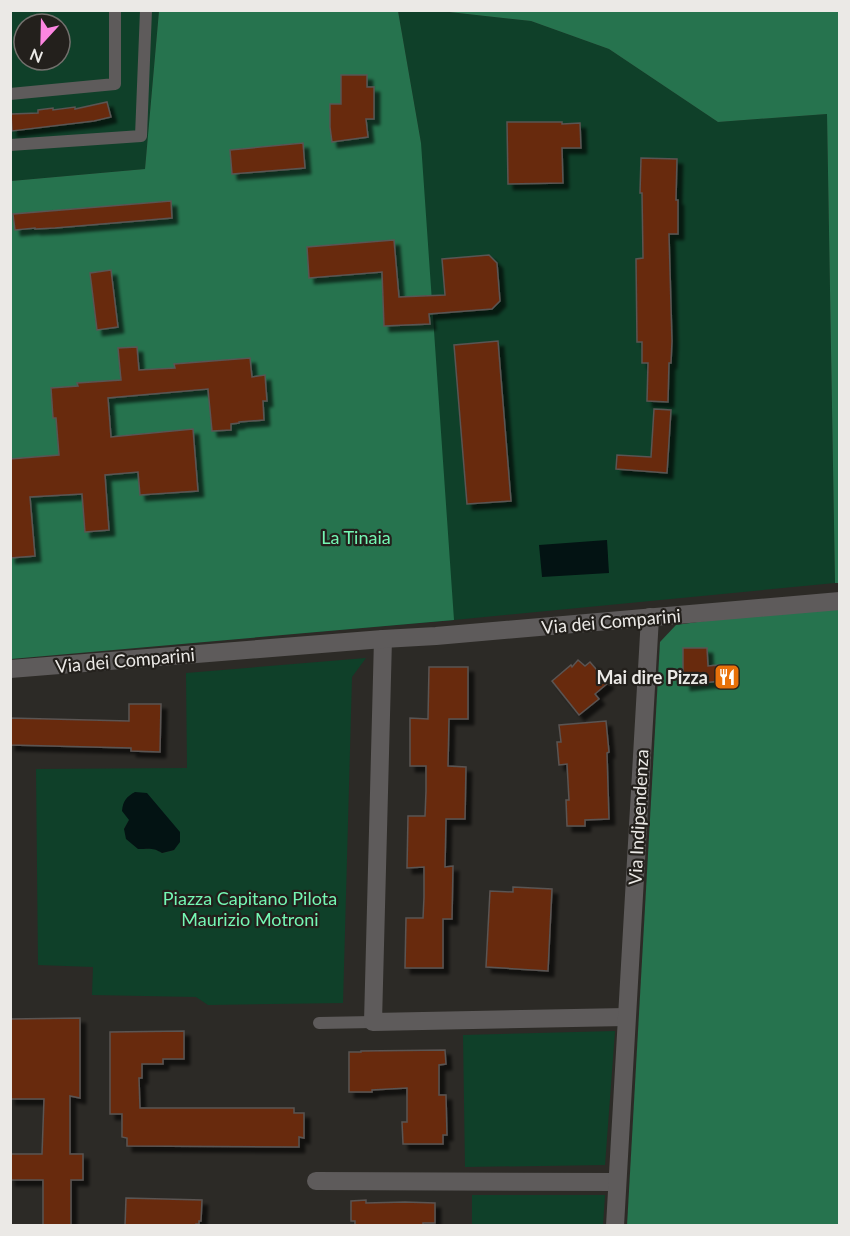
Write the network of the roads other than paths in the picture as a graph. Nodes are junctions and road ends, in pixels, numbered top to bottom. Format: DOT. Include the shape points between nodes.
graph roads {
  1 [pos="115,10"];
  2 [pos="146,10"];
  3 [pos="10,94"];
  4 [pos="10,146"];
  5 [pos="840,601"];
  6 [pos="650,617"];
  7 [pos="383,639"];
  8 [pos="10,669"];
  9 [pos="627,1017"];
  10 [pos="373,1022"];
  11 [pos="319,1023"];
  12 [pos="316,1181"];
  13 [pos="617,1182"];
  14 [pos="615,1226"];
  1 -- 3 [label="lane" via="114,84"];
  2 -- 4 [label="lane" via="141,136"];
  5 -- 6 [label="street, Via dei Comparini"];
  6 -- 7 [label="street, Via dei Comparini"];
  6 -- 9 [label="street, Via Indipendenza"];
  7 -- 8 [label="street, Via dei Comparini"];
  7 -- 10 [label="street"];
  9 -- 10 [label="street"];
  9 -- 13 [label="street, Via Indipendenza"];
  10 -- 11 [label="lane"];
  12 -- 13 [label="street"];
  13 -- 14 [label="street, Via Indipendenza"];
}
